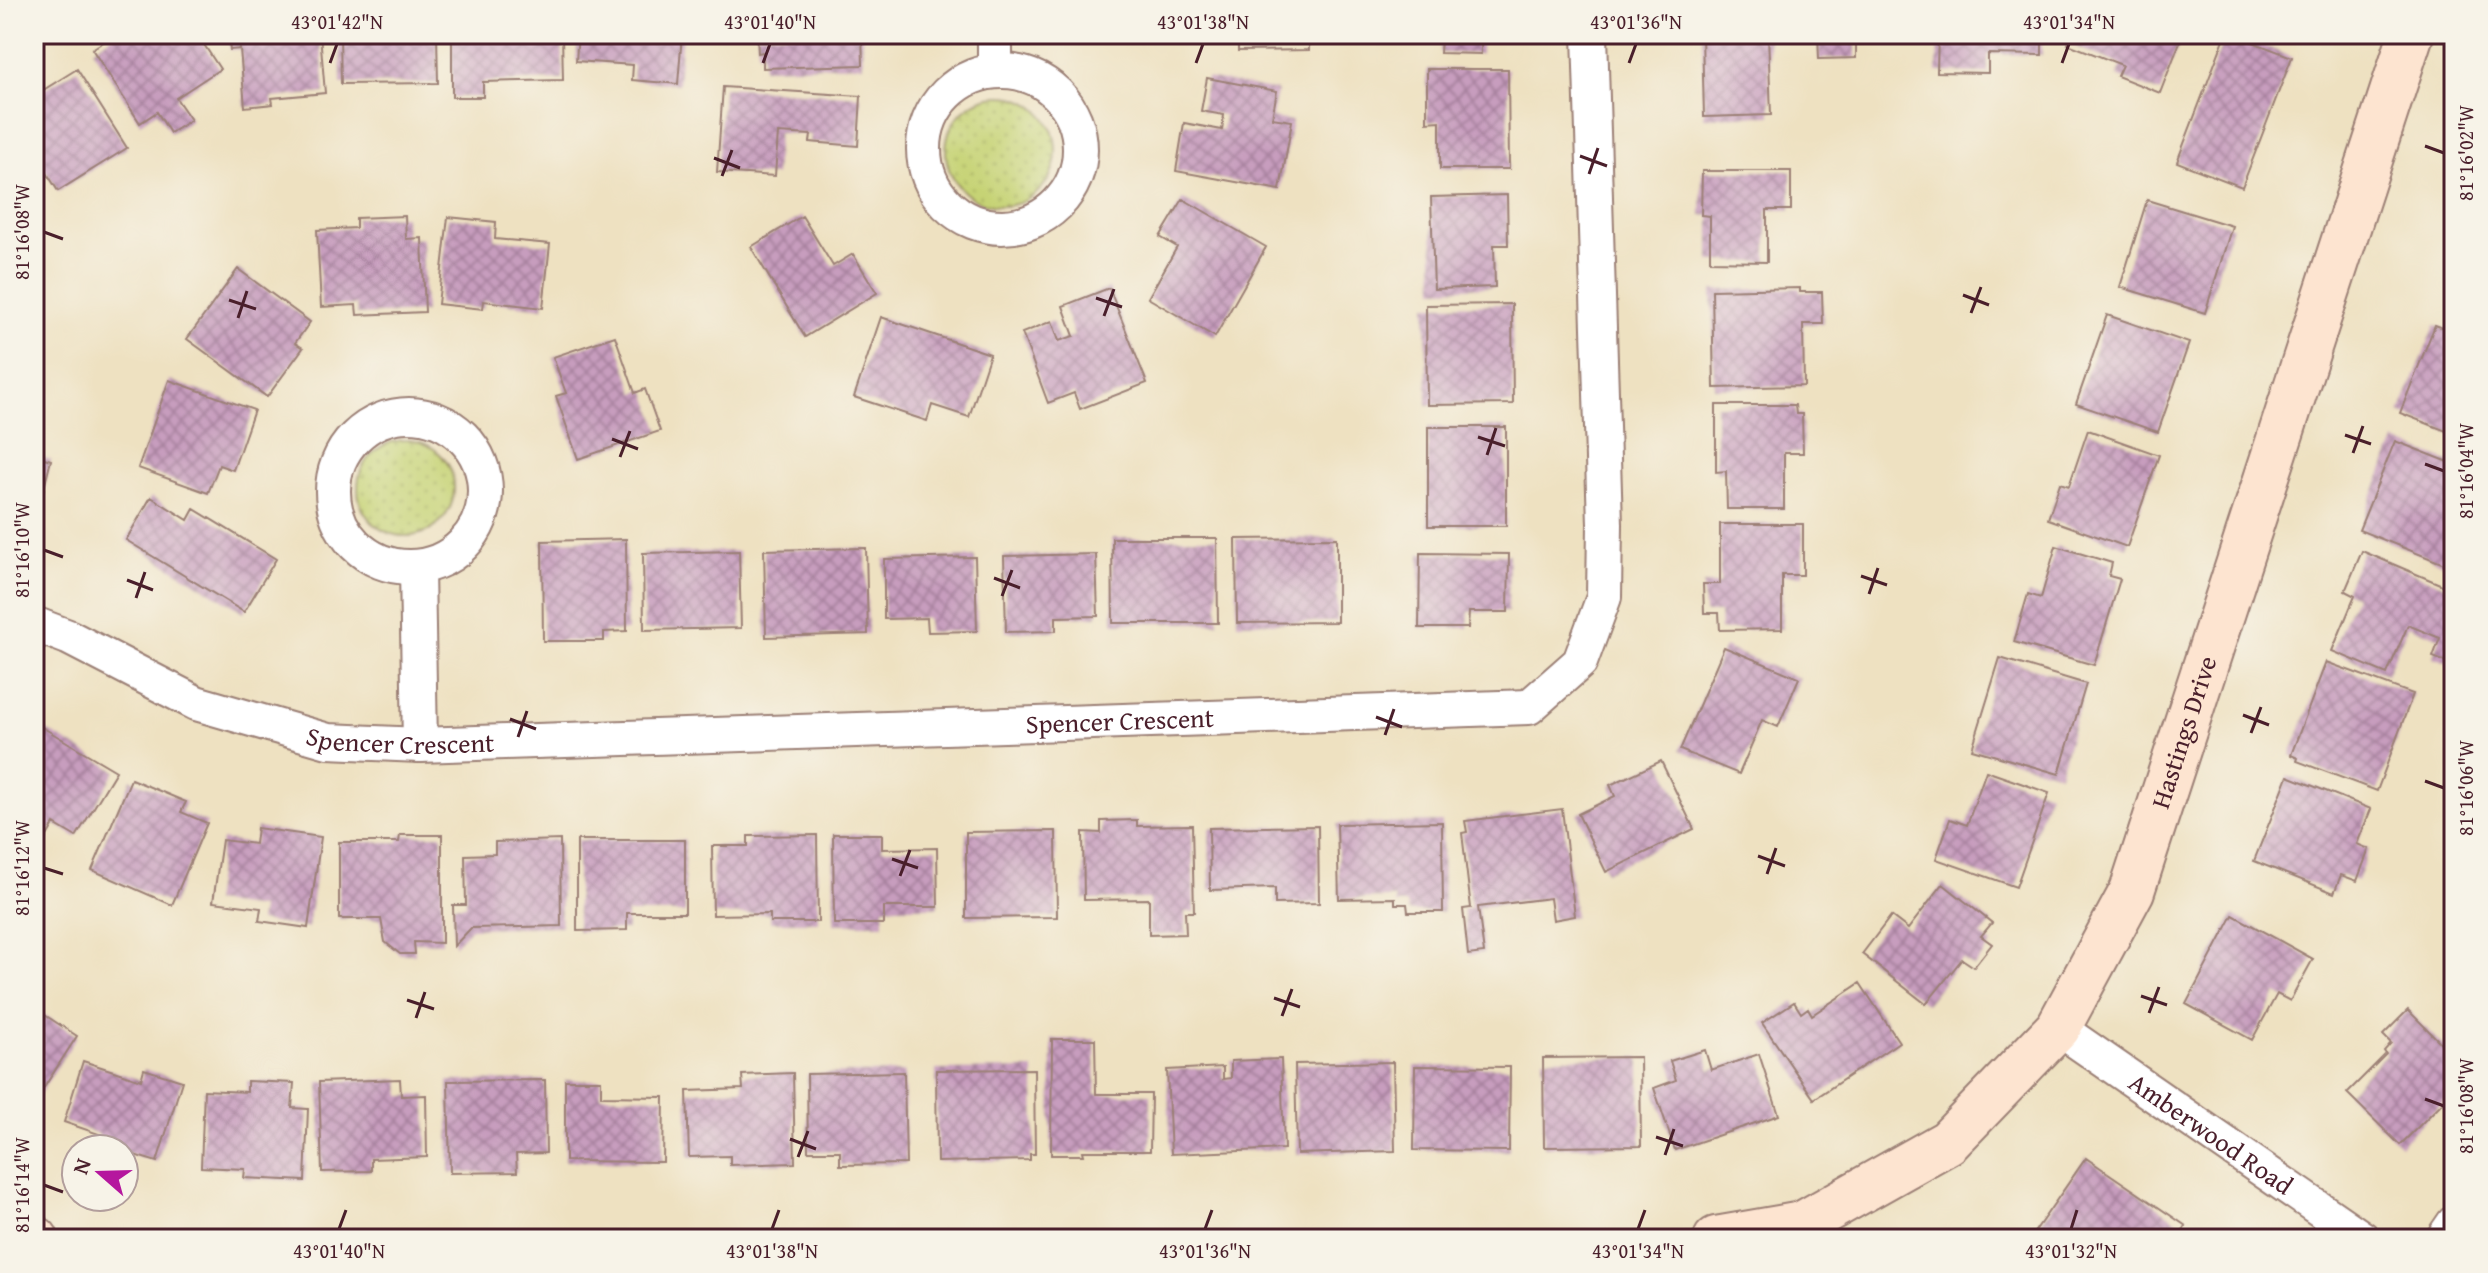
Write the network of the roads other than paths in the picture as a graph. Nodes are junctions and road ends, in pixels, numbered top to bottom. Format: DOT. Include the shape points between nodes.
graph roads {
  1 [pos="995,34"];
  2 [pos="1590,34"];
  3 [pos="2411,34"];
  4 [pos="995,71"];
  5 [pos="417,568"];
  6 [pos="34,624"];
  7 [pos="420,745"];
  8 [pos="2058,1028"];
  9 [pos="2454,1223"];
  10 [pos="1716,1239"];
  11 [pos="2363,1239"];
  12 [pos="2443,1239"];
  1 -- 4 [label="street"];
  2 -- 7 [label="street, Spencer Crescent" via="1604,597 1580,662 1529,707"];
  3 -- 8 [label="street, Hastings Drive" via="2132,891"];
  4 -- 4 [label="street" via="969,78 947,93 931,115 924,140 925,167 936,192 954,211 978,224 1004,227 1030,222 1052,209 1068,191 1080,143 1061,98 1019,72"];
  5 -- 5 [label="street" via="442,560 463,545 478,523 484,497 482,470 471,447 452,428 428,417 401,416 378,421 343,453 334,475 333,499 339,522 370,558"];
  5 -- 7 [label="street"];
  6 -- 7 [label="street, Spencer Crescent" via="196,703 328,741"];
  8 -- 10 [label="street, Hastings Drive" via="1948,1142 1802,1224"];
  8 -- 11 [label="street, Amberwood Road"];
  9 -- 12 [label="street"];
}
